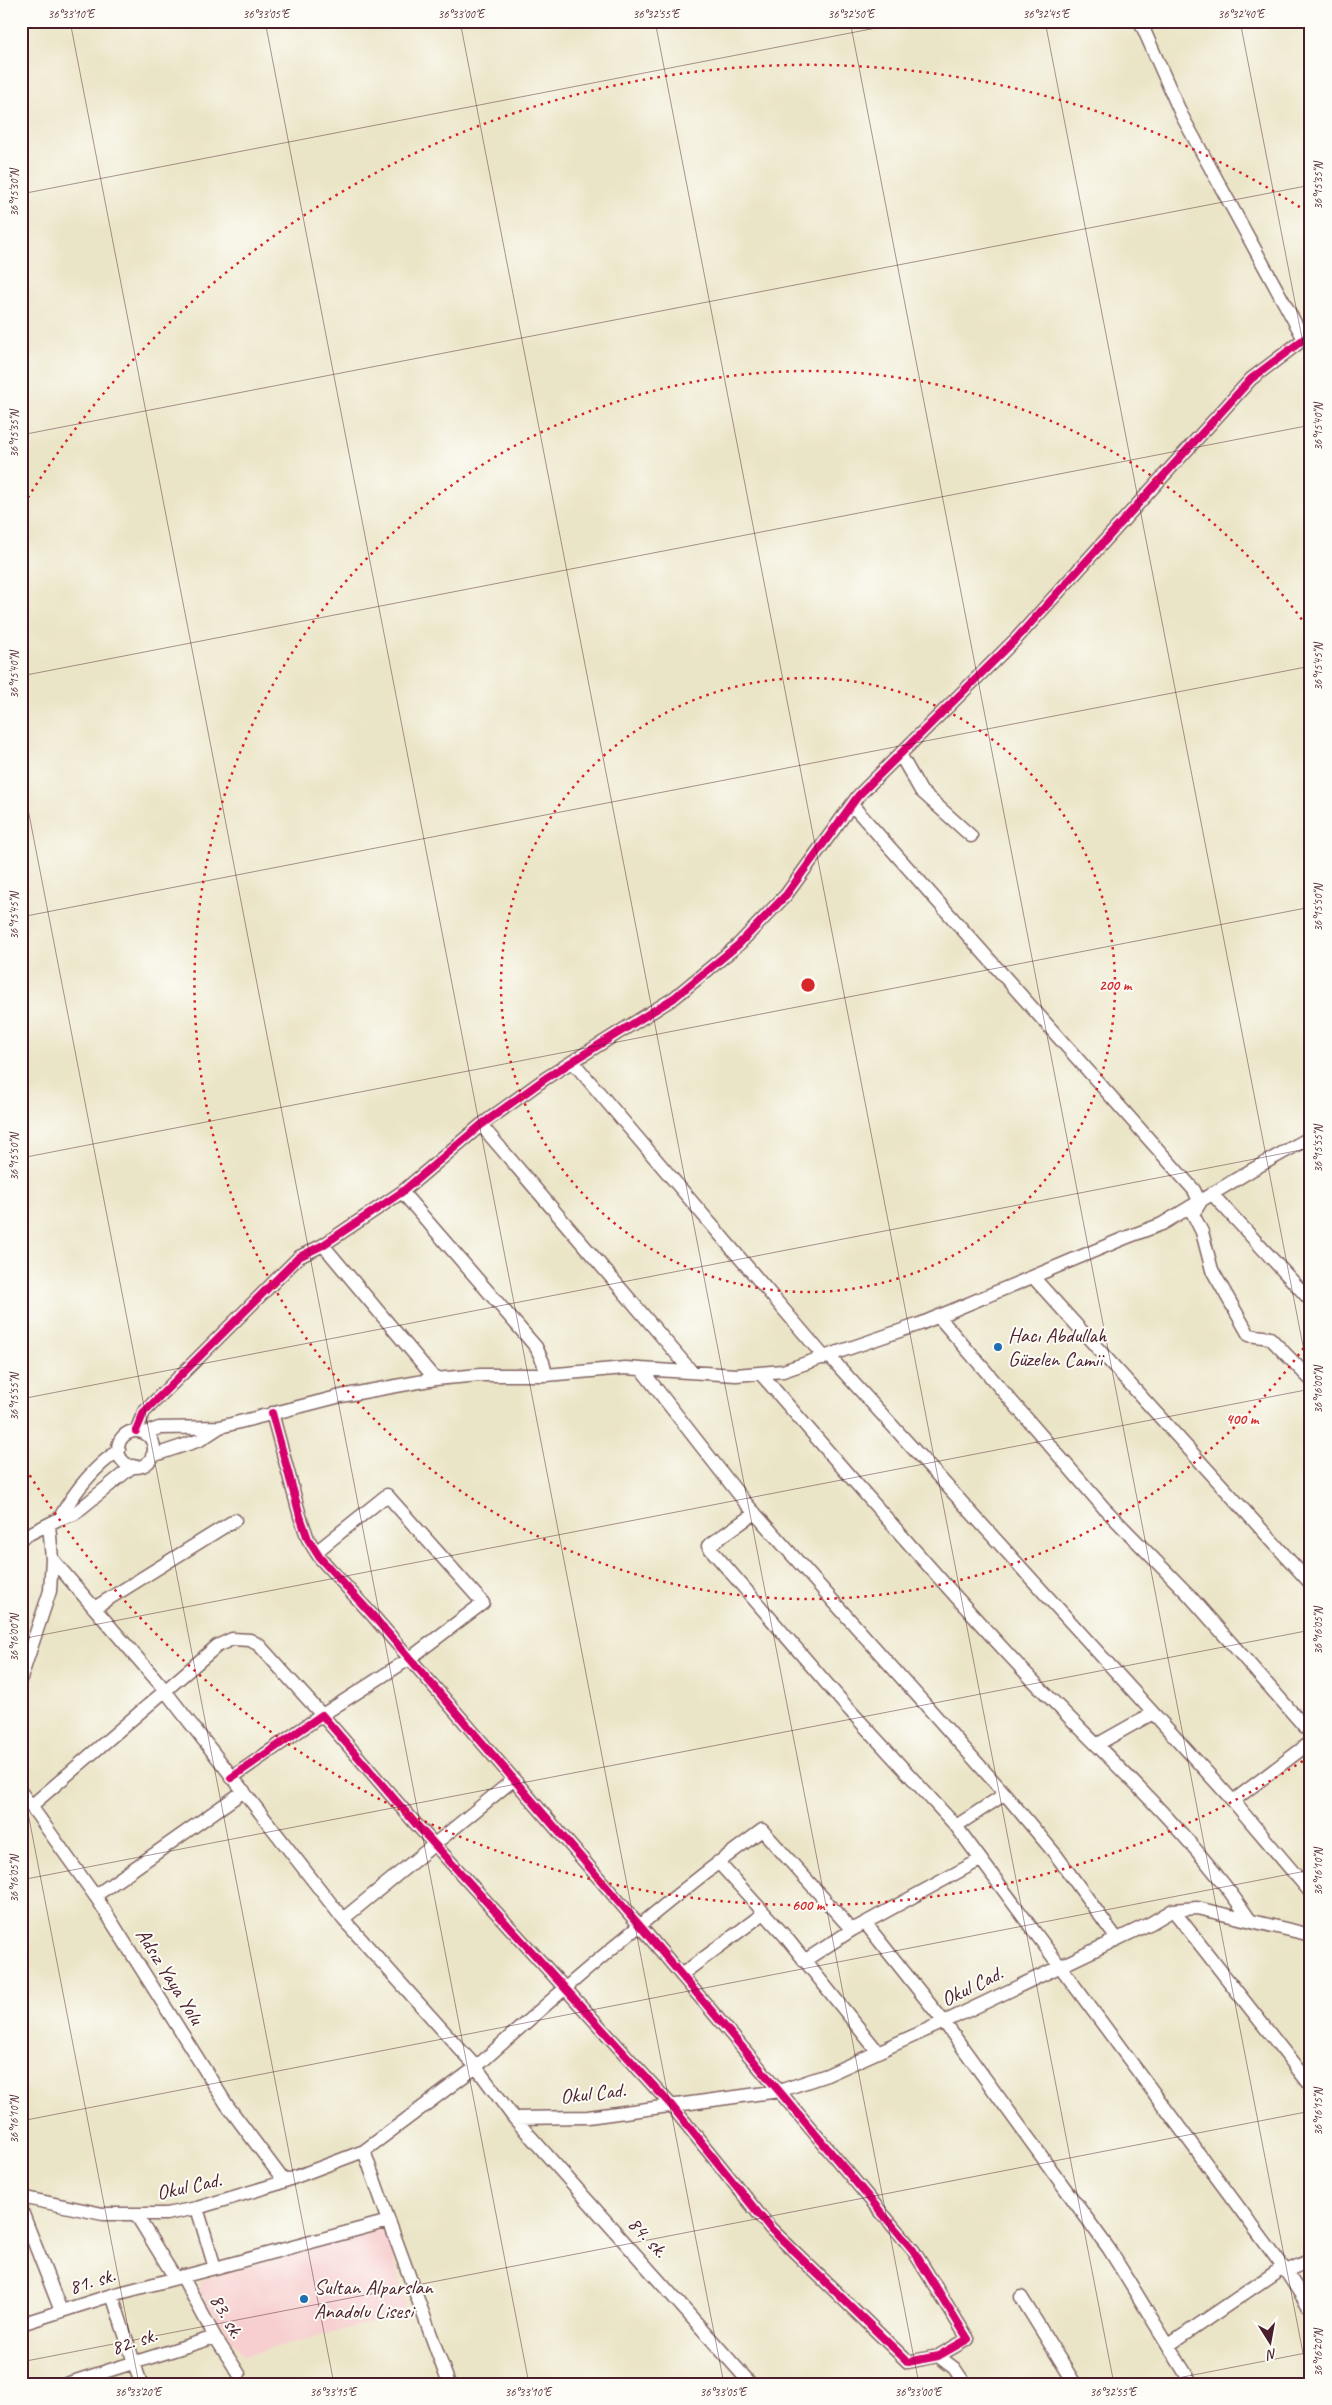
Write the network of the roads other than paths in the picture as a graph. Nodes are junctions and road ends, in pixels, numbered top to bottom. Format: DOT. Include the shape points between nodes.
graph roads {
  1 [pos="1140,21"];
  2 [pos="1308,342"];
  3 [pos="901,756"];
  4 [pos="852,805"];
  5 [pos="971,836"];
  6 [pos="573,1062"];
  7 [pos="481,1125"];
  8 [pos="1311,1137"];
  9 [pos="402,1192"];
  10 [pos="1212,1195"];
  11 [pos="1200,1203"];
  12 [pos="323,1245"];
  13 [pos="1033,1277"];
  14 [pos="1311,1301"];
  15 [pos="938,1316"];
  16 [pos="828,1358"];
  17 [pos="642,1369"];
  18 [pos="692,1372"];
  19 [pos="760,1373"];
  20 [pos="546,1375"];
  21 [pos="434,1379"];
  22 [pos="1311,1380"];
  23 [pos="272,1413"];
  24 [pos="220,1427"];
  25 [pos="140,1432"];
  26 [pos="119,1450"];
  27 [pos="152,1456"];
  28 [pos="133,1466"];
  29 [pos="755,1513"];
  30 [pos="235,1520"];
  31 [pos="54,1521"];
  32 [pos="21,1538"];
  33 [pos="316,1552"];
  34 [pos="52,1559"];
  35 [pos="1311,1584"];
  36 [pos="94,1608"];
  37 [pos="409,1660"];
  38 [pos="21,1678"];
  39 [pos="164,1690"];
  40 [pos="1153,1713"];
  41 [pos="322,1715"];
  42 [pos="1311,1734"];
  43 [pos="1311,1742"];
  44 [pos="1098,1744"];
  45 [pos="231,1778"];
  46 [pos="513,1780"];
  47 [pos="244,1791"];
  48 [pos="21,1792"];
  49 [pos="1005,1794"];
  50 [pos="1234,1801"];
  51 [pos="31,1806"];
  52 [pos="956,1826"];
  53 [pos="434,1844"];
  54 [pos="980,1860"];
  55 [pos="718,1862"];
  56 [pos="1311,1893"];
  57 [pos="96,1896"];
  58 [pos="1173,1910"];
  59 [pos="764,1913"];
  60 [pos="343,1919"];
  61 [pos="1250,1920"];
  62 [pos="866,1924"];
  63 [pos="640,1926"];
  64 [pos="852,1930"];
  65 [pos="1311,1935"];
  66 [pos="1117,1939"];
  67 [pos="804,1961"];
  68 [pos="1061,1966"];
  69 [pos="681,1975"];
  70 [pos="565,1987"];
  71 [pos="944,2022"];
  72 [pos="878,2052"];
  73 [pos="476,2067"];
  74 [pos="1311,2086"];
  75 [pos="779,2090"];
  76 [pos="671,2105"];
  77 [pos="514,2118"];
  78 [pos="364,2151"];
  79 [pos="284,2182"];
  80 [pos="21,2197"];
  81 [pos="197,2208"];
  82 [pos="21,2209"];
  83 [pos="137,2216"];
  84 [pos="389,2221"];
  85 [pos="1311,2260"];
  86 [pos="215,2268"];
  87 [pos="1284,2269"];
  88 [pos="179,2277"];
  89 [pos="112,2295"];
  90 [pos="1022,2296"];
  91 [pos="1311,2310"];
  92 [pos="60,2312"];
  93 [pos="21,2324"];
  94 [pos="215,2337"];
  95 [pos="1169,2345"];
  96 [pos="938,2356"];
  97 [pos="134,2362"];
  98 [pos="239,2374"];
  99 [pos="66,2384"];
  100 [pos="141,2384"];
  101 [pos="449,2384"];
  102 [pos="751,2384"];
  103 [pos="965,2384"];
  104 [pos="1075,2384"];
  105 [pos="1192,2384"];
  1 -- 2 [label="street" via="1182,116"];
  2 -- 3 [label="street" via="1251,379 1017,638"];
  3 -- 4 [label="street"];
  3 -- 5 [label="street" via="921,791"];
  4 -- 6 [label="street" via="786,895 738,945 674,998"];
  4 -- 11 [label="street" via="1194,1190"];
  6 -- 7 [label="street"];
  6 -- 16 [label="street"];
  7 -- 9 [label="street"];
  7 -- 18 [label="street"];
  8 -- 10 [label="street"];
  9 -- 12 [label="street"];
  9 -- 20 [label="street" via="536,1347"];
  10 -- 11 [label="street"];
  10 -- 14 [label="street"];
  11 -- 13 [label="street" via="1162,1224"];
  11 -- 22 [label="street" via="1194,1214 1212,1270 1249,1335 1270,1338"];
  12 -- 21 [label="street"];
  12 -- 25 [label="street" via="299,1258 271,1283 144,1412"];
  13 -- 15 [label="street"];
  13 -- 35 [label="street"];
  15 -- 16 [label="street"];
  15 -- 42 [label="street" via="1104,1508 1189,1595"];
  16 -- 19 [label="street" via="784,1371"];
  16 -- 40 [label="street"];
  17 -- 18 [label="street"];
  17 -- 20 [label="street"];
  17 -- 29 [label="street"];
  18 -- 19 [label="street"];
  19 -- 44 [label="street" via="1009,1655"];
  20 -- 21 [label="street"];
  21 -- 23 [label="street"];
  23 -- 24 [label="street"];
  23 -- 33 [label="street" via="300,1516"];
  24 -- 25 [label="street" via="160,1428"];
  24 -- 27 [label="street" via="200,1440"];
  25 -- 26 [label="street" via="123,1437"];
  25 -- 27 [label="street" via="154,1443"];
  26 -- 28 [label="street" via="122,1458"];
  26 -- 31 [label="street" via="103,1460"];
  27 -- 28 [label="street" via="142,1466"];
  28 -- 31 [label="street" via="74,1514"];
  29 -- 49 [label="street"];
  29 -- 52 [label="street" via="708,1546 846,1706"];
  30 -- 36 [label="street"];
  31 -- 32 [label="street"];
  31 -- 34 [label="street"];
  33 -- 37 [label="street"];
  33 -- 37 [label="street" via="388,1495 483,1603"];
  34 -- 36 [label="street"];
  34 -- 38 [label="street" via="50,1591"];
  36 -- 39 [label="street"];
  37 -- 41 [label="street"];
  37 -- 46 [label="street"];
  39 -- 41 [label="street" via="217,1646 240,1638 250,1640 264,1650"];
  39 -- 45 [label="street"];
  39 -- 51 [label="street"];
  40 -- 44 [label="street"];
  40 -- 50 [label="street"];
  41 -- 45 [label="street"];
  41 -- 53 [label="street"];
  43 -- 50 [label="street"];
  44 -- 61 [label="street" via="1226,1885"];
  45 -- 47 [label="street"];
  46 -- 53 [label="street"];
  46 -- 63 [label="street"];
  47 -- 57 [label="street"];
  47 -- 60 [label="street"];
  48 -- 51 [label="street, Adsız Yaya Yolu"];
  49 -- 52 [label="street"];
  49 -- 66 [label="street" via="1056,1855"];
  50 -- 56 [label="street"];
  51 -- 57 [label="street, Adsız Yaya Yolu"];
  52 -- 54 [label="street"];
  53 -- 60 [label="street"];
  53 -- 70 [label="street"];
  54 -- 62 [label="street"];
  54 -- 68 [label="street"];
  55 -- 59 [label="street"];
  55 -- 63 [label="street, Okul Cad."];
  55 -- 64 [label="street, Okul Cad." via="762,1830"];
  57 -- 79 [label="street, Adsız Yaya Yolu" via="227,2105"];
  58 -- 61 [label="street, Okul Cad." via="1197,1908"];
  58 -- 66 [label="street, Okul Cad."];
  58 -- 74 [label="street"];
  59 -- 67 [label="street"];
  59 -- 69 [label="street"];
  60 -- 73 [label="street"];
  61 -- 65 [label="street, Okul Cad."];
  62 -- 64 [label="street"];
  62 -- 71 [label="street"];
  63 -- 69 [label="street"];
  63 -- 70 [label="street, Okul Cad."];
  64 -- 67 [label="street"];
  66 -- 68 [label="street, Okul Cad."];
  67 -- 72 [label="street"];
  68 -- 71 [label="street, Okul Cad."];
  68 -- 87 [label="street"];
  69 -- 75 [label="street"];
  70 -- 73 [label="street, Okul Cad."];
  70 -- 76 [label="street"];
  71 -- 72 [label="street, Okul Cad."];
  71 -- 95 [label="street" via="1109,2249"];
  72 -- 75 [label="street, Okul Cad." via="826,2075"];
  73 -- 77 [label="street"];
  73 -- 78 [label="street, Okul Cad."];
  75 -- 76 [label="street, Okul Cad."];
  75 -- 96 [label="street" via="913,2250 968,2339"];
  76 -- 77 [label="street, Okul Cad." via="588,2117"];
  76 -- 96 [label="street" via="771,2229 908,2362"];
  77 -- 102 [label="street, 84. sk."];
  78 -- 79 [label="street, Okul Cad."];
  78 -- 84 [label="street"];
  79 -- 81 [label="street, Okul Cad."];
  80 -- 83 [label="street, Okul Cad." via="103,2214"];
  81 -- 83 [label="street, Okul Cad."];
  81 -- 86 [label="street"];
  82 -- 92 [label="street"];
  83 -- 88 [label="street, 83. sk."];
  84 -- 86 [label="street, 81. sk."];
  84 -- 101 [label="street"];
  85 -- 87 [label="street"];
  86 -- 88 [label="street, 81. sk."];
  87 -- 91 [label="street"];
  87 -- 95 [label="street"];
  88 -- 89 [label="street, 81. sk."];
  88 -- 94 [label="street, 83. sk."];
  89 -- 92 [label="street, 81. sk."];
  89 -- 97 [label="street"];
  90 -- 104 [label="street"];
  92 -- 93 [label="street, 81. sk."];
  94 -- 97 [label="street, 82. sk."];
  94 -- 98 [label="street, 83. sk."];
  95 -- 105 [label="street"];
  96 -- 103 [label="street" via="954,2368"];
  97 -- 99 [label="street, 82. sk."];
  97 -- 100 [label="street"];
}
